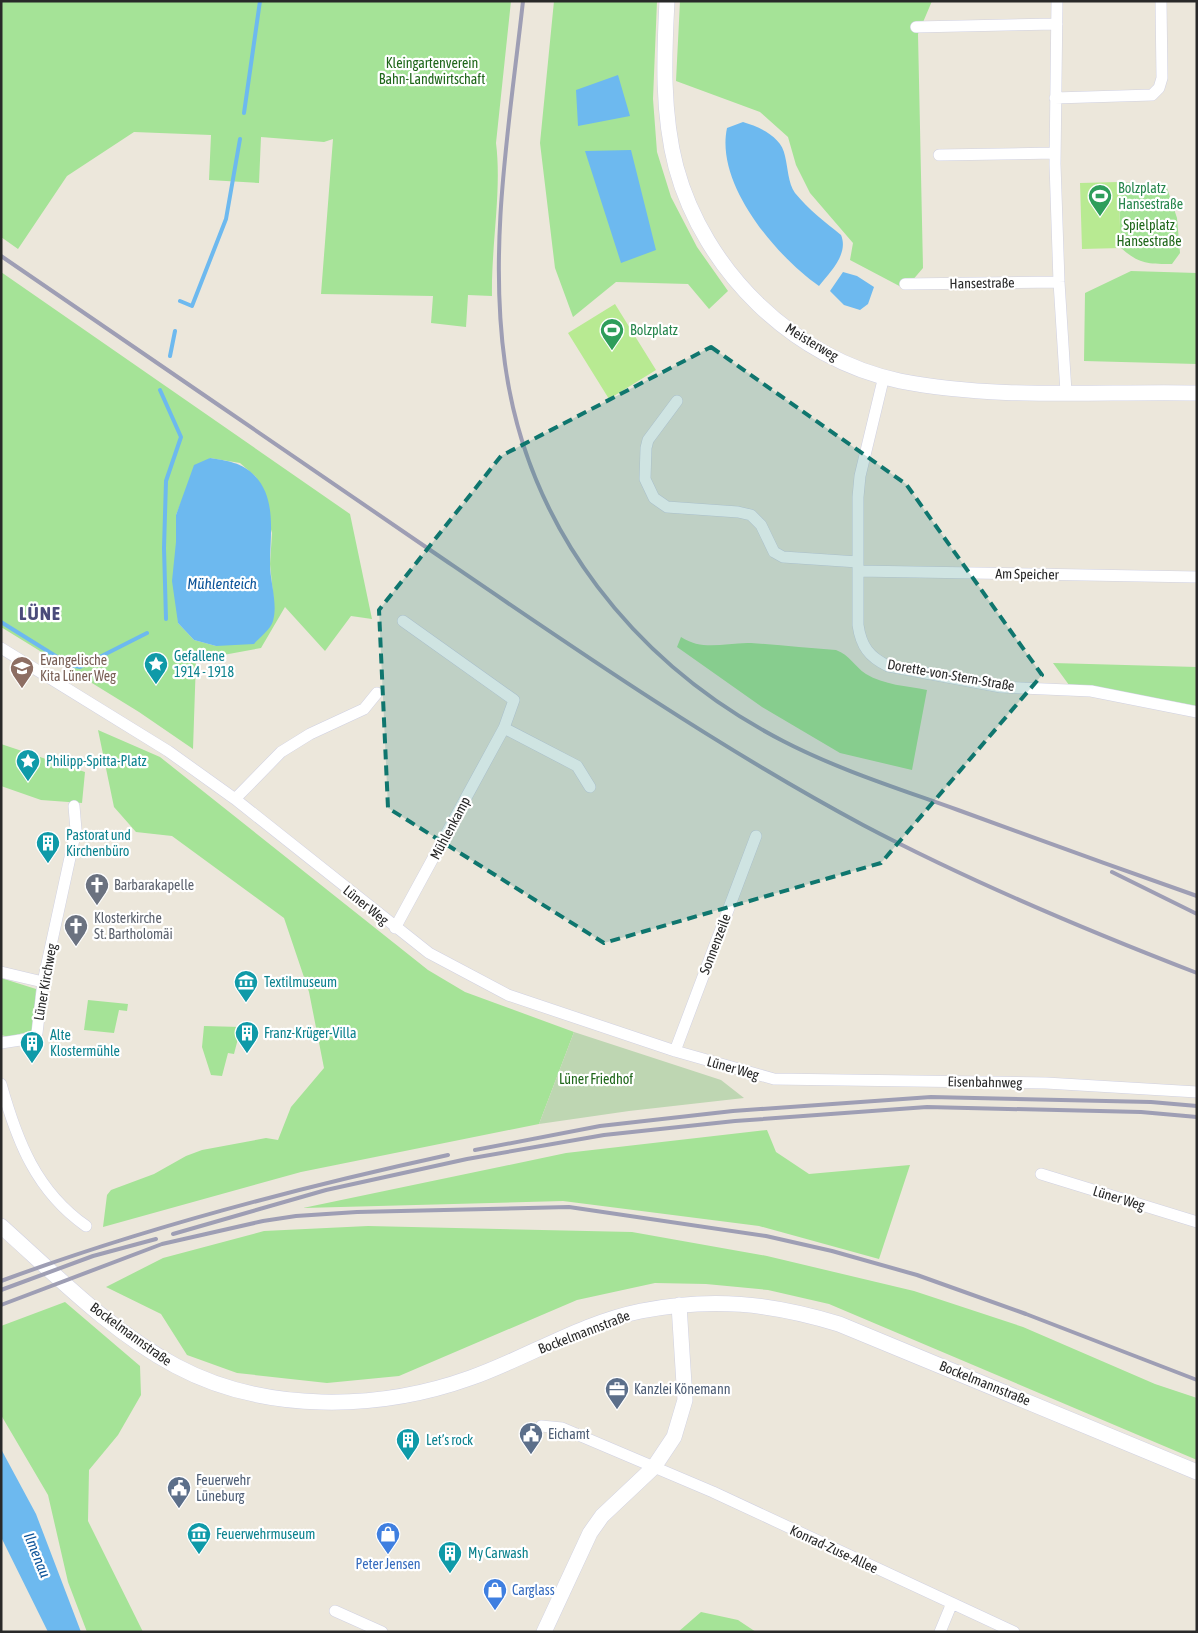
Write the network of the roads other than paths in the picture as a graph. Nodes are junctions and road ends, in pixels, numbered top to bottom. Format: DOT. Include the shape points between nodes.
graph roads {
  1 [pos="667,1"];
  2 [pos="1057,1"];
  3 [pos="1161,1"];
  4 [pos="1057,24"];
  5 [pos="916,27"];
  6 [pos="1055,98"];
  7 [pos="1055,153"];
  8 [pos="939,155"];
  9 [pos="1059,282"];
  10 [pos="905,284"];
  11 [pos="884,376"];
  12 [pos="1066,392"];
  13 [pos="1197,393"];
  14 [pos="677,401"];
  15 [pos="858,566"];
  16 [pos="1197,577"];
  17 [pos="403,621"];
  18 [pos="1,648"];
  19 [pos="376,693"];
  20 [pos="1197,712"];
  21 [pos="504,728"];
  22 [pos="590,787"];
  23 [pos="235,799"];
  24 [pos="74,806"];
  25 [pos="756,836"];
  26 [pos="395,928"];
  27 [pos="1,972"];
  28 [pos="42,982"];
  29 [pos="1,1043"];
  30 [pos="675,1051"];
  31 [pos="774,1079"];
  32 [pos="1,1084"];
  33 [pos="1197,1092"];
  34 [pos="1041,1174"];
  35 [pos="1197,1222"];
  36 [pos="1,1226"];
  37 [pos="86,1226"];
  38 [pos="678,1305"];
  39 [pos="541,1426"];
  40 [pos="654,1467"];
  41 [pos="1197,1472"];
  42 [pos="952,1604"];
  43 [pos="335,1611"];
  44 [pos="382,1632"];
  45 [pos="544,1632"];
  46 [pos="940,1632"];
  47 [pos="1014,1632"];
  1 -- 11 [label="main road, Meisterweg" via="665,95 676,167 689,204 710,244 734,278 766,312 825,353"];
  2 -- 4 [label="street"];
  3 -- 6 [label="street" via="1162,78 1152,95"];
  4 -- 5 [label="street"];
  4 -- 6 [label="street"];
  6 -- 7 [label="street"];
  7 -- 8 [label="street"];
  7 -- 9 [label="street"];
  9 -- 10 [label="street, Hansestraße"];
  9 -- 12 [label="street"];
  11 -- 12 [label="main road, Meisterweg" via="964,390"];
  11 -- 15 [label="street, Dorette-von-Stern-Straße" via="860,476"];
  12 -- 13 [label="main road, Meisterweg"];
  14 -- 15 [label="street, Am Speicher" via="648,440 646,448 645,480 654,498 667,507 751,515 761,525 774,552 783,557"];
  15 -- 16 [label="street, Am Speicher"];
  15 -- 20 [label="street, Dorette-von-Stern-Straße" via="860,640 875,660 888,666 1001,686 1091,691"];
  17 -- 21 [label="street, Mühlenkamp" via="514,700"];
  18 -- 23 [label="street, Lüner Weg" via="168,751"];
  19 -- 23 [label="street" via="364,709 280,752"];
  21 -- 22 [label="street" via="577,766"];
  21 -- 26 [label="street, Mühlenkamp"];
  23 -- 26 [label="street, Lüner Weg"];
  24 -- 28 [label="street, Lüner Kirchweg" via="76,830"];
  25 -- 30 [label="street, Sonnenzeile"];
  26 -- 30 [label="street, Lüner Weg" via="429,953 508,995"];
  27 -- 28 [label="street"];
  28 -- 29 [label="street, Lüner Kirchweg" via="37,1033 33,1038"];
  30 -- 31 [label="street, Lüner Weg"];
  31 -- 33 [label="street, Eisenbahnweg" via="1046,1084"];
  32 -- 37 [label="street" via="12,1124 33,1171 60,1206"];
  34 -- 35 [label="street, Lüner Weg"];
  36 -- 38 [label="main road, Bockelmannstraße" via="143,1346 178,1367 208,1379 278,1398 330,1402 383,1400 430,1391 471,1378 582,1330 638,1312"];
  38 -- 40 [label="main road" via="685,1400 674,1437"];
  38 -- 41 [label="main road, Bockelmannstraße" via="721,1302 763,1306 839,1324"];
  39 -- 40 [label="street, Konrad-Zuse-Allee" via="562,1428"];
  40 -- 42 [label="street, Konrad-Zuse-Allee"];
  40 -- 45 [label="main road" via="602,1516 590,1533"];
  42 -- 46 [label="street"];
  42 -- 47 [label="street, Konrad-Zuse-Allee"];
  43 -- 44 [label="street"];
}
